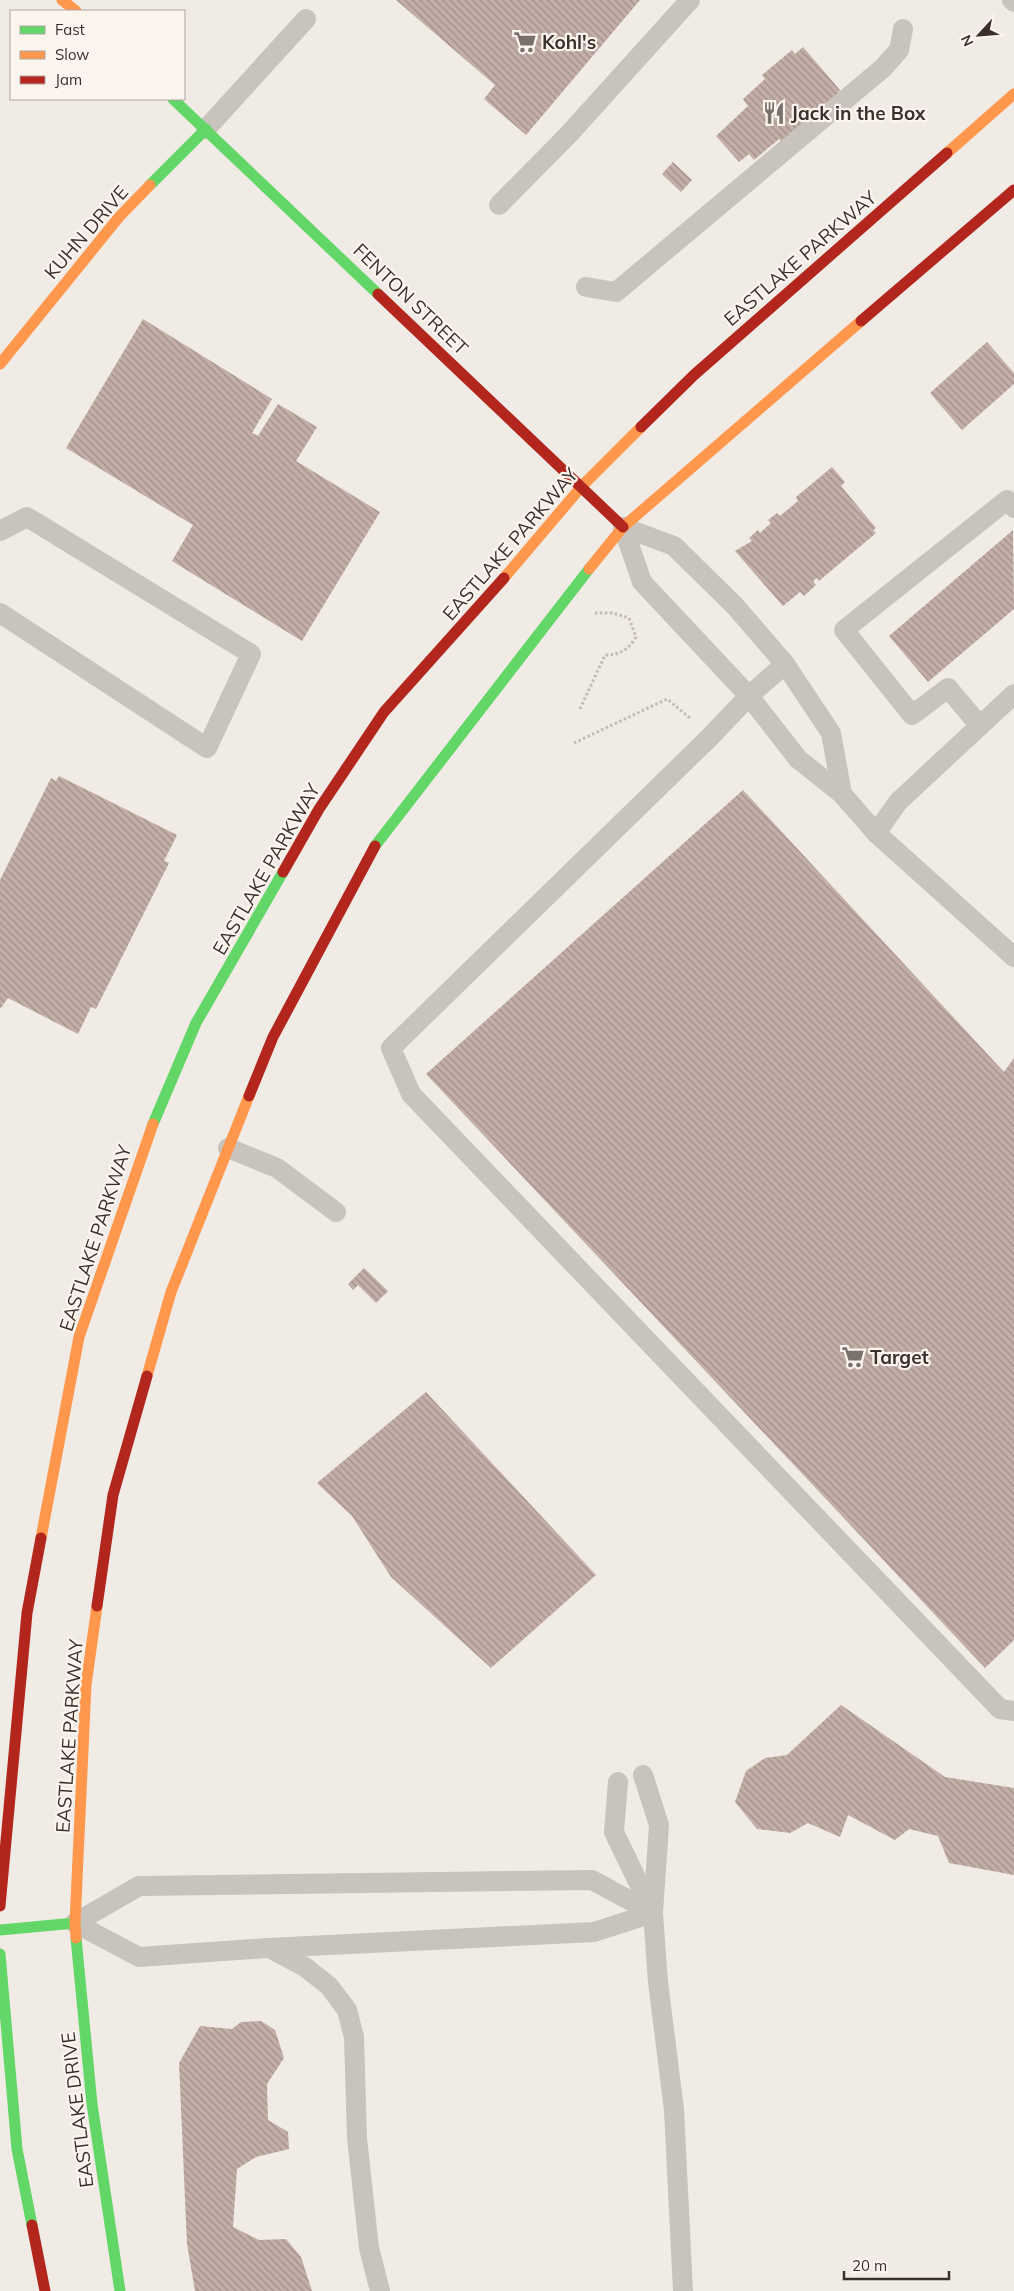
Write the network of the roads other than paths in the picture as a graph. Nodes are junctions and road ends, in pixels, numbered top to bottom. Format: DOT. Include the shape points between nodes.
graph roads {
  1 [pos="62,0"];
  2 [pos="87,0"];
  3 [pos="690,0"];
  4 [pos="76,10"];
  5 [pos="78,10"];
  6 [pos="306,19"];
  7 [pos="903,29"];
  8 [pos="1014,94"];
  9 [pos="174,100"];
  10 [pos="206,129"];
  11 [pos="1014,190"];
  12 [pos="499,205"];
  13 [pos="586,287"];
  14 [pos="0,364"];
  15 [pos="582,486"];
  16 [pos="1014,508"];
  17 [pos="623,527"];
  18 [pos="0,531"];
  19 [pos="0,614"];
  20 [pos="785,664"];
  21 [pos="1014,694"];
  22 [pos="749,696"];
  23 [pos="980,726"];
  24 [pos="842,794"];
  25 [pos="876,833"];
  26 [pos="1014,957"];
  27 [pos="228,1148"];
  28 [pos="336,1212"];
  29 [pos="1014,1711"];
  30 [pos="643,1775"];
  31 [pos="618,1782"];
  32 [pos="0,1906"];
  33 [pos="653,1913"];
  34 [pos="75,1924"];
  35 [pos="0,1930"];
  36 [pos="268,1948"];
  37 [pos="0,1954"];
  38 [pos="45,2291"];
  39 [pos="120,2291"];
  40 [pos="380,2291"];
  41 [pos="683,2291"];
  1 -- 4 [label="main road"];
  2 -- 5 [label="lane"];
  3 -- 12 [label="lane" via="569,134"];
  6 -- 10 [label="lane"];
  7 -- 13 [label="lane" via="899,50 883,68 616,292"];
  8 -- 15 [label="main road, EASTLAKE PARKWAY" via="694,375"];
  9 -- 10 [label="main road, FENTON STREET"];
  10 -- 14 [label="main road, KUHN DRIVE" via="119,217"];
  10 -- 15 [label="main road, FENTON STREET"];
  11 -- 17 [label="main road, EASTLAKE PARKWAY"];
  15 -- 17 [label="main road, FENTON STREET"];
  15 -- 32 [label="main road, EASTLAKE PARKWAY" via="464,625 384,712 330,792 196,1023 144,1144 79,1336 44,1518 27,1612"];
  16 -- 23 [label="lane" via="1008,500 844,630 912,715 948,688"];
  17 -- 20 [label="lane" via="674,546 736,606"];
  17 -- 22 [label="lane" via="642,582"];
  17 -- 27 [label="main road, EASTLAKE PARKWAY" via="566,596 376,844 273,1037"];
  18 -- 19 [label="lane" via="26,517 251,654 207,748"];
  20 -- 22 [label="lane"];
  20 -- 24 [label="lane" via="831,733"];
  21 -- 23 [label="lane"];
  22 -- 24 [label="lane" via="798,759"];
  22 -- 29 [label="lane" via="391,1048 411,1094 1000,1709"];
  23 -- 25 [label="lane" via="898,802"];
  24 -- 25 [label="lane"];
  25 -- 26 [label="lane"];
  27 -- 28 [label="lane" via="277,1168"];
  27 -- 34 [label="main road, EASTLAKE PARKWAY" via="171,1292 113,1495 86,1684"];
  30 -- 33 [label="lane" via="659,1825"];
  31 -- 33 [label="lane" via="614,1832"];
  33 -- 34 [label="lane" via="592,1880 139,1886"];
  33 -- 36 [label="lane" via="594,1932"];
  33 -- 41 [label="lane" via="674,2110"];
  34 -- 35 [label="main road"];
  34 -- 36 [label="lane" via="139,1957"];
  34 -- 39 [label="main road, EASTLAKE DRIVE" via="92,2104"];
  36 -- 40 [label="lane" via="305,1967 329,1986 347,2010 354,2037 357,2138 369,2248"];
  37 -- 38 [label="main road" via="17,2149"];
}
